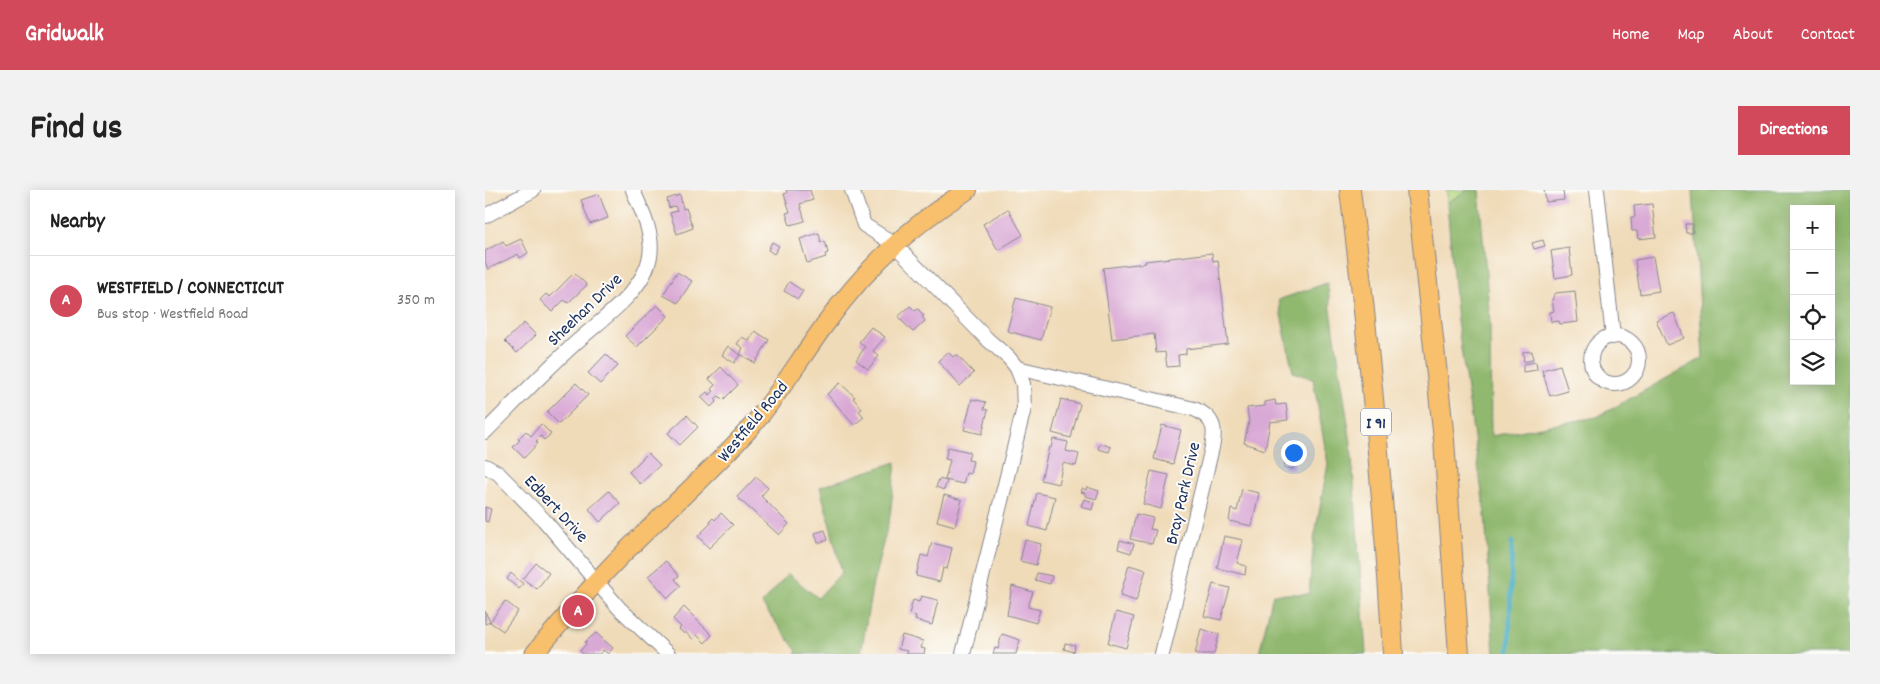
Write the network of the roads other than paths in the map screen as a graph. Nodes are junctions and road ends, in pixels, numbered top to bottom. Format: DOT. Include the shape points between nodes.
graph roads {
  1 [pos="533,190"];
  2 [pos="633,190"];
  3 [pos="852,190"];
  4 [pos="968,190"];
  5 [pos="1350,190"];
  6 [pos="1417,190"];
  7 [pos="1597,190"];
  8 [pos="485,216"];
  9 [pos="894,244"];
  10 [pos="1613,337"];
  11 [pos="1017,368"];
  12 [pos="485,432"];
  13 [pos="485,466"];
  14 [pos="597,581"];
  15 [pos="534,654"];
  16 [pos="668,654"];
  17 [pos="963,654"];
  18 [pos="1162,654"];
  19 [pos="1393,654"];
  20 [pos="1459,654"];
  1 -- 8 [label="street"];
  2 -- 12 [label="street, Sheehan Drive" via="651,248 641,279 611,312 570,347"];
  3 -- 9 [label="street" via="864,225"];
  4 -- 9 [label="main road, Westfield Road"];
  5 -- 19 [label="highway, I 91" via="1372,378"];
  6 -- 20 [label="highway" via="1443,440"];
  7 -- 10 [label="street"];
  9 -- 11 [label="street"];
  9 -- 14 [label="main road, Westfield Road" via="856,284 751,426 719,462"];
  11 -- 17 [label="street" via="1025,392 1024,408"];
  11 -- 18 [label="street, Bray Park Drive" via="1194,409 1205,414 1213,425 1213,443"];
  13 -- 14 [label="street, Edbert Drive" via="498,473 544,520"];
  14 -- 15 [label="main road, Westfield Road"];
  14 -- 16 [label="street, Edbert Drive" via="619,608"];
}
